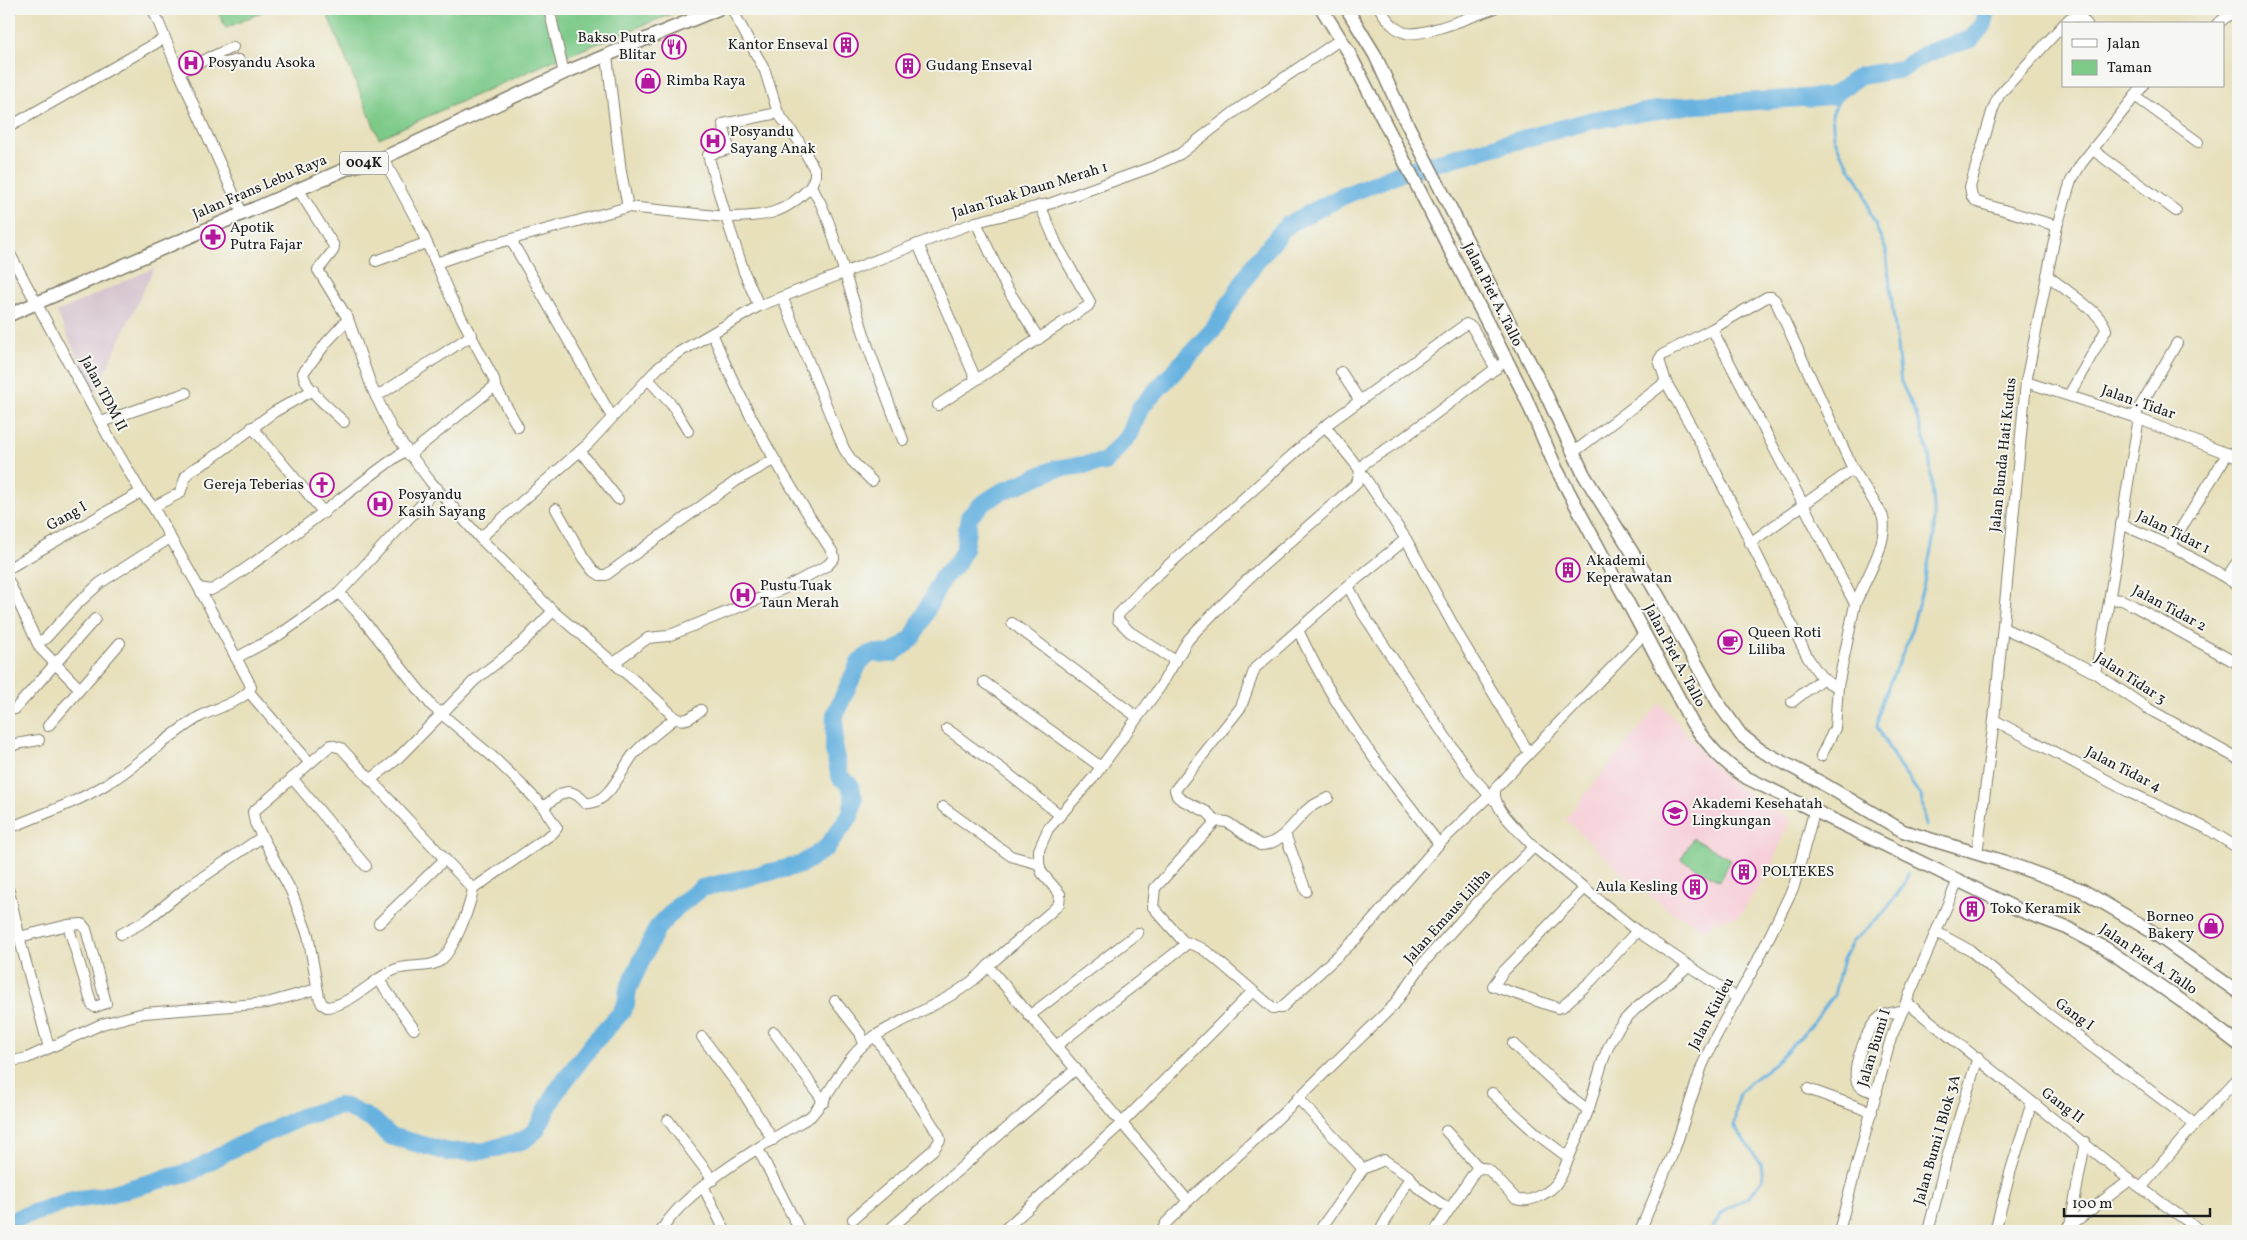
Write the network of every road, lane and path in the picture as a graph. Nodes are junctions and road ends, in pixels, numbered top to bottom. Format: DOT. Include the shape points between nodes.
graph roads {
  1 [pos="153,9"];
  2 [pos="549,9"];
  3 [pos="718,9"];
  4 [pos="732,9"];
  5 [pos="1322,9"];
  6 [pos="1347,9"];
  7 [pos="1380,9"];
  8 [pos="1493,9"];
  9 [pos="2238,9"];
  10 [pos="2084,16"];
  11 [pos="2066,22"];
  12 [pos="2220,22"];
  13 [pos="2062,26"];
  14 [pos="164,38"];
  15 [pos="1341,39"];
  16 [pos="233,47"];
  17 [pos="607,56"];
  18 [pos="210,58"];
  19 [pos="239,60"];
  20 [pos="179,72"];
  21 [pos="564,73"];
  22 [pos="2141,88"];
  23 [pos="2135,96"];
  24 [pos="778,113"];
  25 [pos="9,127"];
  26 [pos="2198,142"];
  27 [pos="2093,150"];
  28 [pos="383,158"];
  29 [pos="810,186"];
  30 [pos="298,189"];
  31 [pos="1040,205"];
  32 [pos="628,207"];
  33 [pos="2176,211"];
  34 [pos="242,213"];
  35 [pos="726,217"];
  36 [pos="976,222"];
  37 [pos="2057,226"];
  38 [pos="511,240"];
  39 [pos="426,243"];
  40 [pos="918,244"];
  41 [pos="9,252"];
  42 [pos="376,261"];
  43 [pos="436,263"];
  44 [pos="844,273"];
  45 [pos="2046,275"];
  46 [pos="783,298"];
  47 [pos="37,302"];
  48 [pos="760,306"];
  49 [pos="9,315"];
  50 [pos="348,319"];
  51 [pos="1712,329"];
  52 [pos="472,335"];
  53 [pos="713,335"];
  54 [pos="1040,339"];
  55 [pos="2177,343"];
  56 [pos="1507,360"];
  57 [pos="1496,369"];
  58 [pos="1341,372"];
  59 [pos="648,379"];
  60 [pos="976,380"];
  61 [pos="1666,382"];
  62 [pos="2026,382"];
  63 [pos="495,386"];
  64 [pos="313,390"];
  65 [pos="186,393"];
  66 [pos="2069,395"];
  67 [pos="376,398"];
  68 [pos="1360,401"];
  69 [pos="938,405"];
  70 [pos="612,417"];
  71 [pos="2137,418"];
  72 [pos="101,422"];
  73 [pos="344,422"];
  74 [pos="1325,426"];
  75 [pos="252,427"];
  76 [pos="518,427"];
  77 [pos="688,431"];
  78 [pos="904,440"];
  79 [pos="580,451"];
  80 [pos="407,452"];
  81 [pos="1574,452"];
  82 [pos="2228,453"];
  83 [pos="2238,458"];
  84 [pos="773,460"];
  85 [pos="1853,469"];
  86 [pos="1360,472"];
  87 [pos="872,481"];
  88 [pos="437,488"];
  89 [pos="143,495"];
  90 [pos="618,498"];
  91 [pos="1803,504"];
  92 [pos="153,507"];
  93 [pos="556,509"];
  94 [pos="324,513"];
  95 [pos="2121,524"];
  96 [pos="170,538"];
  97 [pos="480,538"];
  98 [pos="1406,539"];
  99 [pos="1750,543"];
  100 [pos="2170,546"];
  101 [pos="2238,561"];
  102 [pos="9,568"];
  103 [pos="2226,578"];
  104 [pos="9,582"];
  105 [pos="2238,584"];
  106 [pos="1348,586"];
  107 [pos="199,588"];
  108 [pos="340,593"];
  109 [pos="2110,598"];
  110 [pos="1854,604"];
  111 [pos="553,612"];
  112 [pos="96,619"];
  113 [pos="1012,623"];
  114 [pos="2003,628"];
  115 [pos="1298,630"];
  116 [pos="1644,634"];
  117 [pos="37,642"];
  118 [pos="120,643"];
  119 [pos="236,658"];
  120 [pos="1176,660"];
  121 [pos="614,662"];
  122 [pos="56,663"];
  123 [pos="2238,664"];
  124 [pos="2095,673"];
  125 [pos="1822,678"];
  126 [pos="984,682"];
  127 [pos="1838,686"];
  128 [pos="80,689"];
  129 [pos="249,692"];
  130 [pos="1792,702"];
  131 [pos="16,709"];
  132 [pos="701,710"];
  133 [pos="442,715"];
  134 [pos="1137,717"];
  135 [pos="674,718"];
  136 [pos="1994,720"];
  137 [pos="48,726"];
  138 [pos="947,729"];
  139 [pos="39,740"];
  140 [pos="9,748"];
  141 [pos="1529,753"];
  142 [pos="1821,756"];
  143 [pos="2238,759"];
  144 [pos="309,762"];
  145 [pos="1101,767"];
  146 [pos="292,778"];
  147 [pos="370,780"];
  148 [pos="1328,798"];
  149 [pos="1492,799"];
  150 [pos="543,806"];
  151 [pos="943,807"];
  152 [pos="1814,812"];
  153 [pos="1060,815"];
  154 [pos="1216,821"];
  155 [pos="9,828"];
  156 [pos="1285,834"];
  157 [pos="1916,836"];
  158 [pos="262,837"];
  159 [pos="1440,844"];
  160 [pos="1534,847"];
  161 [pos="2238,848"];
  162 [pos="1977,854"];
  163 [pos="1908,858"];
  164 [pos="445,859"];
  165 [pos="1040,864"];
  166 [pos="366,866"];
  167 [pos="1958,880"];
  168 [pos="1585,888"];
  169 [pos="473,889"];
  170 [pos="9,891"];
  171 [pos="1306,891"];
  172 [pos="380,922"];
  173 [pos="68,925"];
  174 [pos="1637,931"];
  175 [pos="1936,932"];
  176 [pos="1138,933"];
  177 [pos="121,934"];
  178 [pos="19,937"];
  179 [pos="1188,943"];
  180 [pos="988,966"];
  181 [pos="1688,966"];
  182 [pos="378,979"];
  183 [pos="317,988"];
  184 [pos="1252,992"];
  185 [pos="2238,992"];
  186 [pos="1737,998"];
  187 [pos="834,1001"];
  188 [pos="1904,1006"];
  189 [pos="1029,1016"];
  190 [pos="414,1029"];
  191 [pos="774,1032"];
  192 [pos="875,1036"];
  193 [pos="702,1037"];
  194 [pos="864,1044"];
  195 [pos="1513,1044"];
  196 [pos="2238,1044"];
  197 [pos="1056,1046"];
  198 [pos="49,1048"];
  199 [pos="1978,1057"];
  200 [pos="9,1062"];
  201 [pos="1076,1069"];
  202 [pos="2238,1078"];
  203 [pos="1808,1089"];
  204 [pos="1492,1093"];
  205 [pos="1877,1093"];
  206 [pos="1298,1098"];
  207 [pos="824,1102"];
  208 [pos="2032,1102"];
  209 [pos="1588,1110"];
  210 [pos="1872,1112"];
  211 [pos="668,1120"];
  212 [pos="1122,1123"];
  213 [pos="2194,1124"];
  214 [pos="1446,1131"];
  215 [pos="772,1140"];
  216 [pos="2085,1142"];
  217 [pos="758,1149"];
  218 [pos="1569,1158"];
  219 [pos="1479,1168"];
  220 [pos="1362,1169"];
  221 [pos="1410,1177"];
  222 [pos="713,1180"];
  223 [pos="2130,1180"];
  224 [pos="2142,1187"];
  225 [pos="704,1188"];
  226 [pos="1188,1201"];
  227 [pos="1449,1209"];
  228 [pos="853,1219"];
  229 [pos="891,1228"];
  230 [pos="2070,1230"];
  231 [pos="661,1231"];
  232 [pos="725,1231"];
  233 [pos="800,1231"];
  234 [pos="1003,1231"];
  235 [pos="1162,1231"];
  236 [pos="1319,1231"];
  237 [pos="1380,1231"];
  238 [pos="1435,1231"];
  239 [pos="1640,1231"];
  240 [pos="1840,1231"];
  241 [pos="1928,1231"];
  242 [pos="1995,1231"];
  243 [pos="2201,1231"];
  1 -- 14 [label="street"];
  2 -- 21 [label="street"];
  3 -- 17 [label="main road, Jalan Frans Lebu Raya / 004K"];
  4 -- 24 [label="street" via="764,71"];
  5 -- 15 [label="main road, Jalan Piet A. Tallo"];
  6 -- 81 [label="main road, Jalan Piet A. Tallo" via="1375,55"];
  7 -- 8 [label="street" via="1398,30 1413,33"];
  9 -- 12 [label="street"];
  10 -- 11 [label="street" via="2070,18"];
  13 -- 37 [label="street" via="1999,95 1970,187 1977,202"];
  14 -- 20 [label="street"];
  14 -- 25 [label="street"];
  15 -- 31 [label="street, Jalan Tuak Daun Merah 1" via="1231,114 1180,154 1152,167"];
  15 -- 56 [label="main road, Jalan Piet A. Tallo"];
  16 -- 18 [label="street"];
  17 -- 21 [label="main road, Jalan Frans Lebu Raya / 004K"];
  17 -- 32 [label="street"];
  18 -- 19 [label="street" via="222,64"];
  18 -- 20 [label="street"];
  20 -- 34 [label="street"];
  21 -- 28 [label="main road, Jalan Frans Lebu Raya / 004K"];
  22 -- 23 [label="street, Jalan Bunda Hati Kudus"];
  23 -- 26 [label="street"];
  23 -- 27 [label="street, Jalan Bunda Hati Kudus"];
  24 -- 29 [label="street" via="815,170 816,176"];
  24 -- 35 [label="street" via="723,124 728,150 708,155"];
  27 -- 33 [label="street"];
  27 -- 37 [label="street, Jalan Bunda Hati Kudus" via="2071,181"];
  28 -- 30 [label="main road, Jalan Frans Lebu Raya / 004K" via="348,168"];
  28 -- 39 [label="street"];
  29 -- 35 [label="street" via="790,206 768,214"];
  29 -- 44 [label="street" via="827,218"];
  30 -- 34 [label="main road, Jalan Frans Lebu Raya / 004K"];
  30 -- 50 [label="street" via="334,246 318,270"];
  31 -- 36 [label="street, Jalan Tuak Daun Merah 1"];
  31 -- 54 [label="street" via="1057,245 1090,302"];
  32 -- 35 [label="street"];
  32 -- 38 [label="street"];
  34 -- 47 [label="main road, Jalan Frans Lebu Raya / 004K"];
  35 -- 48 [label="street" via="744,272"];
  36 -- 40 [label="street, Jalan Tuak Daun Merah 1"];
  36 -- 54 [label="street" via="1005,284"];
  37 -- 45 [label="street, Jalan Bunda Hati Kudus"];
  38 -- 43 [label="street"];
  38 -- 70 [label="street"];
  39 -- 42 [label="street"];
  39 -- 43 [label="street"];
  40 -- 44 [label="street, Jalan Tuak Daun Merah 1"];
  40 -- 60 [label="street"];
  41 -- 47 [label="street, Jalan TDM II"];
  43 -- 52 [label="street"];
  44 -- 46 [label="street, Jalan Tuak Daun Merah 1"];
  44 -- 78 [label="street"];
  45 -- 62 [label="street, Jalan Bunda Hati Kudus"];
  45 -- 66 [label="street" via="2099,315 2105,324 2106,330"];
  46 -- 48 [label="street, Jalan Tuak Daun Merah 1"];
  46 -- 87 [label="street" via="844,449"];
  47 -- 49 [label="main road, Jalan Frans Lebu Raya / 004K"];
  47 -- 72 [label="street, Jalan TDM II"];
  48 -- 53 [label="street, Jalan Tuak Daun Merah 1"];
  50 -- 64 [label="street" via="303,373"];
  50 -- 67 [label="street"];
  51 -- 61 [label="street" via="1662,355 1659,360"];
  51 -- 85 [label="street" via="1767,297 1775,300"];
  51 -- 91 [label="street"];
  52 -- 63 [label="street"];
  52 -- 67 [label="street"];
  53 -- 59 [label="street, Jalan Tuak Daun Merah 1" via="676,354"];
  53 -- 84 [label="street" via="734,385"];
  54 -- 60 [label="street"];
  55 -- 71 [label="street"];
  56 -- 57 [label="street"];
  56 -- 116 [label="main road, Jalan Piet A. Tallo" via="1556,468"];
  57 -- 68 [label="street" via="1472,327 1466,324"];
  57 -- 86 [label="street" via="1366,462"];
  58 -- 68 [label="street"];
  59 -- 70 [label="street, Jalan Tuak Daun Merah 1"];
  59 -- 77 [label="street" via="672,405"];
  60 -- 69 [label="street"];
  61 -- 81 [label="street"];
  61 -- 99 [label="street" via="1708,456"];
  62 -- 66 [label="street, Jalan . Tidar"];
  62 -- 114 [label="street, Jalan Bunda Hati Kudus"];
  63 -- 76 [label="street"];
  63 -- 80 [label="street"];
  64 -- 73 [label="street"];
  64 -- 75 [label="street"];
  65 -- 72 [label="street"];
  66 -- 71 [label="street, Jalan . Tidar"];
  67 -- 80 [label="street"];
  68 -- 74 [label="street"];
  70 -- 79 [label="street, Jalan Tuak Daun Merah 1"];
  71 -- 82 [label="street, Jalan . Tidar"];
  71 -- 95 [label="street"];
  72 -- 89 [label="street, Jalan TDM II"];
  74 -- 86 [label="street"];
  74 -- 120 [label="street" via="1146,585 1118,615 1118,620 1130,632"];
  75 -- 92 [label="street" via="188,473 180,493"];
  75 -- 94 [label="street"];
  79 -- 90 [label="street"];
  79 -- 97 [label="street, Jalan Tuak Daun Merah 1"];
  80 -- 88 [label="street"];
  80 -- 94 [label="street" via="380,467"];
  81 -- 157 [label="main road, Jalan Piet A. Tallo" via="1719,704 1741,735 1760,750"];
  82 -- 83 [label="street, Jalan . Tidar"];
  82 -- 100 [label="street"];
  84 -- 93 [label="street" via="736,481 606,575 598,574 589,565"];
  84 -- 121 [label="street" via="834,554 828,565 774,593 668,636 644,640"];
  85 -- 91 [label="street"];
  85 -- 110 [label="street" via="1882,514 1885,526 1870,572"];
  86 -- 98 [label="street"];
  86 -- 120 [label="street" via="1357,483 1211,614 1188,640"];
  88 -- 97 [label="street"];
  88 -- 108 [label="street"];
  89 -- 92 [label="street, Jalan TDM II"];
  89 -- 102 [label="street, Gang I"];
  91 -- 99 [label="street"];
  91 -- 110 [label="street"];
  92 -- 96 [label="street, Jalan TDM II"];
  94 -- 107 [label="street" via="218,586 211,590"];
  95 -- 100 [label="street, Jalan Tidar 1"];
  95 -- 109 [label="street"];
  96 -- 107 [label="street, Jalan TDM II"];
  96 -- 117 [label="street" via="100,584 45,640"];
  97 -- 111 [label="street"];
  98 -- 106 [label="street"];
  98 -- 141 [label="street"];
  99 -- 125 [label="street" via="1808,658"];
  100 -- 103 [label="street, Jalan Tidar 1"];
  101 -- 103 [label="street"];
  103 -- 105 [label="street, Jalan Tidar 1"];
  104 -- 117 [label="street"];
  106 -- 115 [label="street"];
  106 -- 149 [label="street" via="1363,614 1471,775"];
  107 -- 119 [label="street, Jalan TDM II"];
  108 -- 119 [label="street"];
  108 -- 133 [label="street"];
  109 -- 123 [label="street, Jalan Tidar 2" via="2134,606"];
  109 -- 124 [label="street"];
  110 -- 127 [label="street"];
  111 -- 121 [label="street"];
  111 -- 133 [label="street" via="475,680"];
  112 -- 122 [label="street"];
  113 -- 134 [label="street"];
  114 -- 124 [label="street, Jalan Tidar 3"];
  114 -- 136 [label="street, Jalan Bunda Hati Kudus"];
  115 -- 154 [label="street" via="1255,668 1241,707 1175,790 1177,796"];
  115 -- 159 [label="street" via="1310,656 1363,742"];
  116 -- 141 [label="street"];
  116 -- 152 [label="main road, Jalan Piet A. Tallo" via="1692,723 1726,765"];
  117 -- 122 [label="street"];
  118 -- 128 [label="street"];
  119 -- 129 [label="street, Jalan TDM II" via="249,682"];
  120 -- 134 [label="street"];
  121 -- 135 [label="street"];
  122 -- 128 [label="street"];
  122 -- 131 [label="street"];
  124 -- 143 [label="street, Jalan Tidar 3" via="2147,708"];
  125 -- 127 [label="street"];
  125 -- 130 [label="street"];
  126 -- 145 [label="street"];
  127 -- 142 [label="street" via="1835,728"];
  128 -- 137 [label="street"];
  129 -- 144 [label="street"];
  129 -- 155 [label="street" via="190,722 112,781 66,805"];
  132 -- 135 [label="street" via="686,720"];
  133 -- 147 [label="street" via="396,760"];
  133 -- 150 [label="street"];
  134 -- 145 [label="street"];
  135 -- 150 [label="street" via="632,755 617,781 594,802 586,803 570,791"];
  136 -- 161 [label="street, Jalan Tidar 4" via="2131,793 2206,828"];
  136 -- 162 [label="street, Jalan Bunda Hati Kudus"];
  138 -- 153 [label="street"];
  139 -- 140 [label="street"];
  141 -- 149 [label="street" via="1496,788"];
  144 -- 146 [label="street"];
  144 -- 147 [label="street" via="328,746 336,745"];
  145 -- 153 [label="street"];
  146 -- 158 [label="street" via="252,812"];
  146 -- 166 [label="street"];
  147 -- 164 [label="street"];
  148 -- 156 [label="street" via="1309,808"];
  149 -- 159 [label="street"];
  149 -- 160 [label="street"];
  150 -- 169 [label="street" via="556,824 553,833"];
  151 -- 165 [label="street" via="1011,856"];
  152 -- 163 [label="main road, Jalan Piet A. Tallo"];
  152 -- 186 [label="street, Jalan Kiuleu" via="1794,886"];
  153 -- 165 [label="street" via="1042,840"];
  154 -- 156 [label="street" via="1227,822 1260,845 1269,844"];
  154 -- 179 [label="street" via="1155,888 1153,907"];
  156 -- 171 [label="street"];
  157 -- 162 [label="main road, Jalan Piet A. Tallo"];
  157 -- 163 [label="main road"];
  158 -- 177 [label="street" via="185,889 147,920"];
  158 -- 183 [label="street" via="291,891 308,935"];
  159 -- 184 [label="street" via="1357,938 1282,1008 1273,1008"];
  160 -- 168 [label="street"];
  160 -- 206 [label="street, Jalan Emaus Liliba" via="1430,955 1394,1004"];
  162 -- 185 [label="main road, Jalan Piet A. Tallo" via="2082,890 2150,931"];
  163 -- 167 [label="main road, Jalan Piet A. Tallo"];
  164 -- 169 [label="street"];
  164 -- 172 [label="street"];
  165 -- 180 [label="street" via="1042,873 1060,894 1058,904"];
  167 -- 175 [label="street, Jalan Bumi I"];
  167 -- 196 [label="main road, Jalan Piet A. Tallo" via="2105,948"];
  168 -- 174 [label="street"];
  168 -- 174 [label="street" via="1493,986 1562,1007"];
  169 -- 182 [label="street" via="450,950 441,960 397,968"];
  170 -- 178 [label="street"];
  173 -- 173 [label="street" via="92,1004 100,1007 106,1003 86,929 80,922"];
  173 -- 178 [label="street"];
  174 -- 181 [label="street"];
  175 -- 188 [label="street, Jalan Bumi I"];
  175 -- 213 [label="street, Gang I" via="1983,960 2044,1011"];
  176 -- 189 [label="street"];
  178 -- 198 [label="street"];
  179 -- 184 [label="street" via="1210,954"];
  179 -- 197 [label="street"];
  180 -- 189 [label="street"];
  180 -- 192 [label="street" via="943,999"];
  181 -- 186 [label="street"];
  181 -- 209 [label="street" via="1626,1018 1604,1055"];
  182 -- 183 [label="street" via="330,1007 322,1004"];
  182 -- 190 [label="street"];
  183 -- 198 [label="street" via="267,1003 144,1013 102,1024"];
  184 -- 212 [label="street"];
  186 -- 239 [label="street, Jalan Kiuleu" via="1702,1066 1676,1148"];
  187 -- 194 [label="street" via="860,1033"];
  188 -- 199 [label="street, Gang II"];
  188 -- 205 [label="street, Jalan Bumi I" via="1891,1038"];
  188 -- 205 [label="street" via="1882,1016 1872,1026 1864,1043 1856,1069 1857,1082 1862,1088"];
  189 -- 197 [label="street"];
  191 -- 207 [label="street"];
  192 -- 194 [label="street"];
  192 -- 228 [label="street" via="940,1140 934,1149"];
  193 -- 215 [label="street" via="743,1092"];
  194 -- 207 [label="street" via="844,1066"];
  195 -- 209 [label="street"];
  197 -- 201 [label="street"];
  198 -- 200 [label="street"];
  199 -- 208 [label="street, Gang II"];
  199 -- 241 [label="street, Jalan Bumi I Blok 3A"];
  201 -- 212 [label="street"];
  201 -- 229 [label="street"];
  202 -- 213 [label="street"];
  203 -- 210 [label="street"];
  204 -- 218 [label="street"];
  205 -- 210 [label="street, Jalan Bumi I"];
  206 -- 220 [label="street"];
  206 -- 226 [label="street, Jalan Emaus Liliba"];
  207 -- 215 [label="street" via="811,1116"];
  208 -- 216 [label="street, Gang II"];
  208 -- 242 [label="street"];
  209 -- 218 [label="street"];
  210 -- 240 [label="street, Jalan Bumi I"];
  211 -- 222 [label="street"];
  212 -- 226 [label="street"];
  212 -- 234 [label="street"];
  213 -- 224 [label="street"];
  214 -- 219 [label="street"];
  215 -- 217 [label="street"];
  216 -- 223 [label="street, Gang II"];
  216 -- 230 [label="street"];
  217 -- 222 [label="street"];
  217 -- 233 [label="street"];
  218 -- 219 [label="street" via="1556,1184 1522,1202 1490,1171"];
  219 -- 227 [label="street"];
  220 -- 221 [label="street" via="1384,1160"];
  220 -- 236 [label="street"];
  221 -- 227 [label="street" via="1417,1187"];
  221 -- 237 [label="street"];
  222 -- 225 [label="street"];
  223 -- 224 [label="street, Gang II"];
  223 -- 230 [label="street"];
  224 -- 243 [label="street, Gang II"];
  225 -- 231 [label="street" via="675,1212"];
  225 -- 232 [label="street"];
  226 -- 235 [label="street, Jalan Emaus Liliba"];
  227 -- 238 [label="street"];
}
